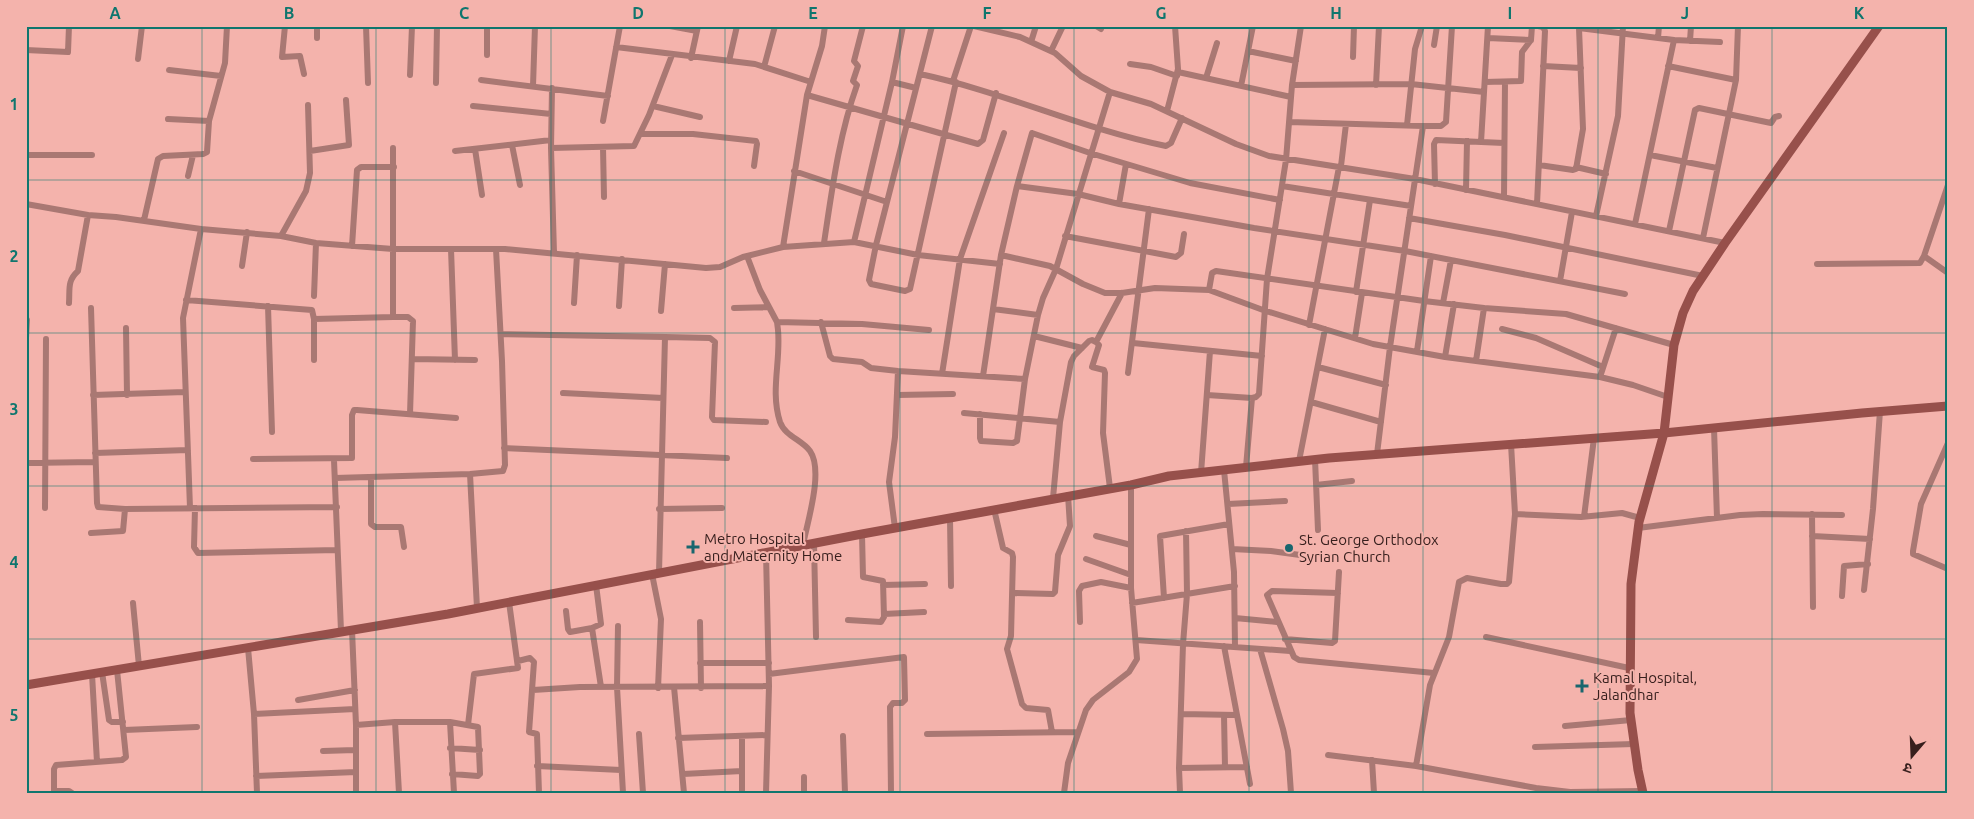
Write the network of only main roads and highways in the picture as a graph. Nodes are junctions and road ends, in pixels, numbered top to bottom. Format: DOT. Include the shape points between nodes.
graph roads {
  1 [pos="1879,26"];
  2 [pos="1948,406"];
  3 [pos="1664,434"];
  4 [pos="26,685"];
  5 [pos="1643,792"];
  1 -- 3 [label="main road" via="1725,242 1683,313 1674,345"];
  2 -- 3 [label="main road"];
  3 -- 4 [label="main road" via="1316,459 1169,476 477,608"];
  3 -- 5 [label="main road" via="1640,518 1631,584 1631,720"];
}
